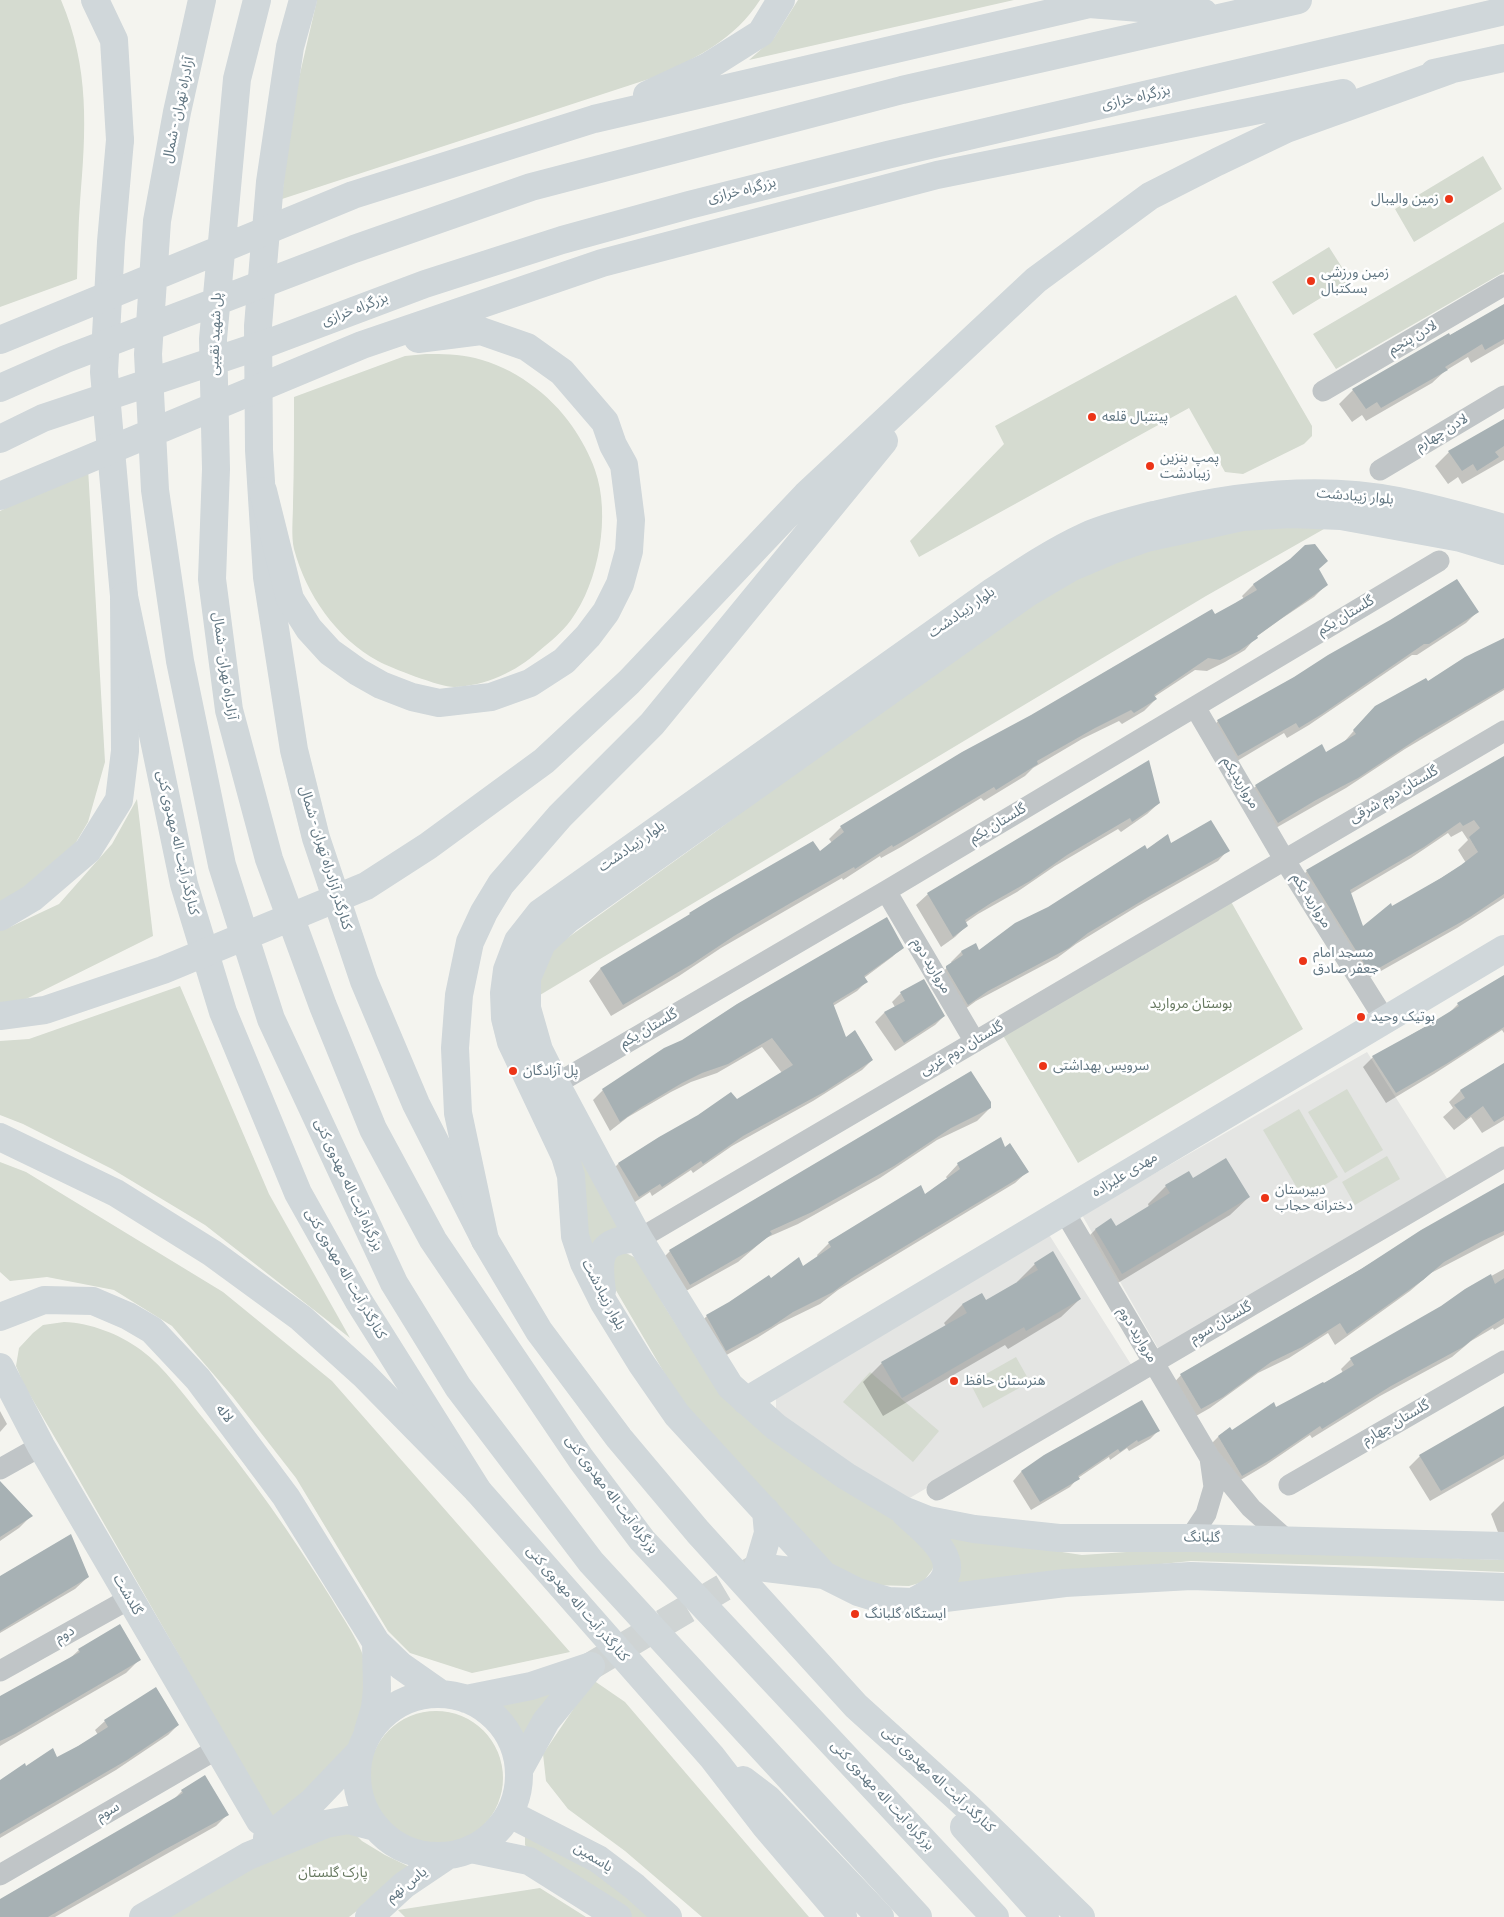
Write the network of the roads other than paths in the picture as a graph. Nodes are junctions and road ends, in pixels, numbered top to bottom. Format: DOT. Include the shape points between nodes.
graph roads {
  1 [pos="96,0"];
  2 [pos="202,0"];
  3 [pos="257,0"];
  4 [pos="303,0"];
  5 [pos="781,0"];
  6 [pos="1298,0"];
  7 [pos="1504,11"];
  8 [pos="1233,15"];
  9 [pos="1504,58"];
  10 [pos="1450,70"];
  11 [pos="594,119"];
  12 [pos="1504,285"];
  13 [pos="0,340"];
  14 [pos="362,345"];
  15 [pos="964,346"];
  16 [pos="0,388"];
  17 [pos="1323,391"];
  18 [pos="1504,396"];
  19 [pos="0,439"];
  20 [pos="216,469"];
  21 [pos="1380,470"];
  22 [pos="263,491"];
  23 [pos="0,496"];
  24 [pos="1504,528"];
  25 [pos="1504,551"];
  26 [pos="1439,560"];
  27 [pos="124,596"];
  28 [pos="1195,708"];
  29 [pos="1504,732"];
  30 [pos="1284,859"];
  31 [pos="222,865"];
  32 [pos="886,891"];
  33 [pos="0,917"];
  34 [pos="1504,949"];
  35 [pos="323,1006"];
  36 [pos="0,1016"];
  37 [pos="1385,1020"];
  38 [pos="975,1042"];
  39 [pos="556,1084"];
  40 [pos="0,1137"];
  41 [pos="1504,1157"];
  42 [pos="1064,1212"];
  43 [pos="639,1238"];
  44 [pos="485,1240"];
  45 [pos="604,1303"];
  46 [pos="0,1317"];
  47 [pos="1504,1361"];
  48 [pos="1154,1363"];
  49 [pos="0,1367"];
  50 [pos="746,1401"];
  51 [pos="41,1446"];
  52 [pos="1210,1458"];
  53 [pos="0,1469"];
  54 [pos="1289,1485"];
  55 [pos="937,1490"];
  56 [pos="478,1491"];
  57 [pos="903,1510"];
  58 [pos="766,1511"];
  59 [pos="1190,1538"];
  60 [pos="1287,1540"];
  61 [pos="1504,1546"];
  62 [pos="824,1575"];
  63 [pos="1504,1588"];
  64 [pos="129,1599"];
  65 [pos="913,1602"];
  66 [pos="376,1642"];
  67 [pos="0,1671"];
  68 [pos="454,1696"];
  69 [pos="856,1706"];
  70 [pos="364,1743"];
  71 [pos="216,1749"];
  72 [pos="712,1757"];
  73 [pos="519,1770"];
  74 [pos="510,1814"];
  75 [pos="260,1821"];
  76 [pos="374,1827"];
  77 [pos="459,1853"];
  78 [pos="248,1856"];
  79 [pos="0,1875"];
  80 [pos="143,1917"];
  81 [pos="368,1917"];
  82 [pos="618,1917"];
  83 [pos="668,1917"];
  84 [pos="843,1917"];
  85 [pos="880,1917"];
  86 [pos="918,1917"];
  87 [pos="995,1917"];
  88 [pos="1045,1917"];
  89 [pos="1081,1917"];
  1 -- 27 [label="main road, کنارگذر آیت اله مهدوی کنی" via="114,40 120,140 104,372"];
  2 -- 31 [label="main road, آزادراه تهران - شمال" via="157,221 148,354 155,490 180,661"];
  3 -- 20 [label="main road, پل شهید نقیبی" via="237,79 225,198 213,339"];
  4 -- 22 [label="main road, کنارگذر آزادراه تهران - شمال" via="290,47 270,182 258,326 259,450"];
  5 -- 11 [label="main road" via="761,33 715,62"];
  6 -- 8 [label="main road"];
  7 -- 19 [label="main road, بزرگراه خرازی" via="887,155 562,240 425,284 268,343 43,418"];
  8 -- 11 [label="main road" via="1090,4"];
  8 -- 16 [label="main road" via="902,90 531,188 354,249 66,359"];
  9 -- 10 [label="main road"];
  10 -- 14 [label="main road" via="937,175 602,263"];
  10 -- 15 [label="main road" via="1286,129 1150,196 1036,280"];
  11 -- 13 [label="main road" via="353,195"];
  12 -- 17 [label="street, لادن پنجم"];
  14 -- 22 [label="main road" via="481,331 527,347 562,372 579,390 605,422 624,465 628,493 631,520 629,551 620,584 606,612 564,661 530,683 482,698 438,703 412,697 358,672 330,652 309,629 290,599"];
  14 -- 23 [label="main road"];
  15 -- 36 [label="main road" via="806,495 629,682 544,761 428,846 366,886 162,970 45,1010"];
  15 -- 44 [label="main road" via="652,724 560,816 501,884 484,912 470,942 459,995 455,1048 458,1113"];
  18 -- 21 [label="street, لادن چهارم"];
  20 -- 35 [label="main road, آزادراه تهران - شمال" via="212,579 229,710 269,859"];
  22 -- 44 [label="main road, کنارگذر آزادراه تهران - شمال" via="267,577 294,750 316,838 364,981 416,1104"];
  24 -- 45 [label="main road, بلوار زیبادشت" via="1397,501 1343,494 1291,493 1200,504 1133,520 1087,536 1053,553 992,592 540,913 518,941 507,970 505,1018 511,1042 565,1156 571,1176 575,1236"];
  25 -- 39 [label="main road, بلوار زیبادشت" via="1461,538 1341,516 1291,514 1242,517 1146,538 1072,567 1026,594 568,919 542,943 527,978 527,1008 539,1050"];
  26 -- 28 [label="street, گلستان یکم"];
  27 -- 33 [label="main road" via="125,751 119,800 88,850 32,898"];
  27 -- 56 [label="main road, کنارگذر آیت اله مهدوی کنی" via="184,884 223,1012 298,1193 358,1300"];
  28 -- 30 [label="street, مرواریدیکم"];
  28 -- 32 [label="street, گلستان یکم"];
  29 -- 30 [label="street, گلستان دوم شرقی"];
  30 -- 37 [label="street, مروارید یکم"];
  30 -- 38 [label="street, گلستان دوم غربی"];
  31 -- 86 [label="main road, بزرگراه آیت اله مهدوی کنی" via="271,1019 394,1283 458,1387 591,1562"];
  32 -- 38 [label="street, مروارید دوم"];
  32 -- 39 [label="street, گلستان یکم"];
  34 -- 37 [label="main road, مهدی علیزاده"];
  35 -- 87 [label="main road, بزرگراه آیت اله مهدوی کنی" via="373,1129 433,1240 581,1459 642,1540"];
  37 -- 42 [label="main road, مهدی علیزاده"];
  38 -- 43 [label="street, گلستان دوم غربی"];
  39 -- 43 [label="main road, بلوار زیبادشت"];
  40 -- 56 [label="main road" via="116,1193 212,1253 294,1313 363,1374"];
  41 -- 48 [label="street, گلستان سوم"];
  42 -- 48 [label="street, مروارید دوم"];
  42 -- 50 [label="main road, مهدی علیزاده"];
  43 -- 45 [label="main road" via="611,1243 602,1253 599,1268"];
  43 -- 50 [label="main road, بلوار زیبادشت" via="730,1386"];
  44 -- 69 [label="main road, کنارگذر آیت اله مهدوی کنی" via="539,1331 619,1438 698,1532"];
  45 -- 58 [label="main road, بلوار زیبادشت" via="677,1415"];
  46 -- 66 [label="main road, لاله" via="44,1300 93,1301 152,1330 198,1379 286,1497"];
  47 -- 54 [label="street, گلستان چهارم"];
  48 -- 52 [label="street, مروارید دوم"];
  48 -- 55 [label="street, گلستان سوم"];
  49 -- 51 [label="main road, گلدشت"];
  50 -- 57 [label="main road, بلوار زیبادشت" via="776,1427 846,1476"];
  51 -- 53 [label="street"];
  51 -- 64 [label="main road, گلدشت"];
  52 -- 59 [label="street, مروارید دوم" via="1214,1487 1206,1514"];
  52 -- 60 [label="street, مروارید دوم" via="1252,1508"];
  56 -- 72 [label="main road, کنارگذر آیت اله مهدوی کنی"];
  57 -- 59 [label="main road, گلبانگ" via="928,1520 974,1529 1059,1538"];
  57 -- 65 [label="main road" via="942,1550 947,1562 947,1574 940,1584"];
  58 -- 62 [label="main road, بلوار زیبادشت"];
  58 -- 62 [label="main road" via="768,1533 758,1567"];
  59 -- 60 [label="main road, گلبانگ"];
  60 -- 61 [label="main road, گلبانگ"];
  62 -- 65 [label="main road, بلوار زیبادشت" via="858,1592 888,1601"];
  63 -- 65 [label="main road" via="1191,1576 1066,1583"];
  64 -- 67 [label="street, دوم"];
  64 -- 71 [label="main road, گلدشت"];
  66 -- 68 [label="main road, لاله" via="401,1666"];
  66 -- 70 [label="main road" via="375,1708"];
  68 -- 70 [label="main road" via="419,1696 398,1704 380,1718"];
  68 -- 73 [label="main road" via="487,1710 503,1726 514,1747"];
  68 -- 73 [label="main road" via="531,1686 591,1666 546,1721"];
  69 -- 88 [label="main road"];
  69 -- 89 [label="main road, کنارگذر آیت اله مهدوی کنی" via="971,1810"];
  70 -- 76 [label="main road" via="356,1775 364,1812"];
  70 -- 78 [label="main road" via="312,1802"];
  71 -- 75 [label="main road, گلدشت"];
  71 -- 79 [label="street, سوم"];
  72 -- 84 [label="main road, کنارگذر آیت اله مهدوی کنی" via="766,1827"];
  72 -- 85 [label="main road" via="768,1799"];
  73 -- 74 [label="main road" via="517,1795"];
  74 -- 77 [label="main road" via="488,1839"];
  74 -- 83 [label="main road, یاسمین" via="598,1859 635,1886"];
  76 -- 77 [label="main road" via="402,1848 424,1855"];
  76 -- 78 [label="main road" via="348,1820 326,1824"];
  77 -- 81 [label="main road, یاس نهم" via="404,1885"];
  77 -- 82 [label="main road" via="529,1861"];
  78 -- 80 [label="main road"];
}
